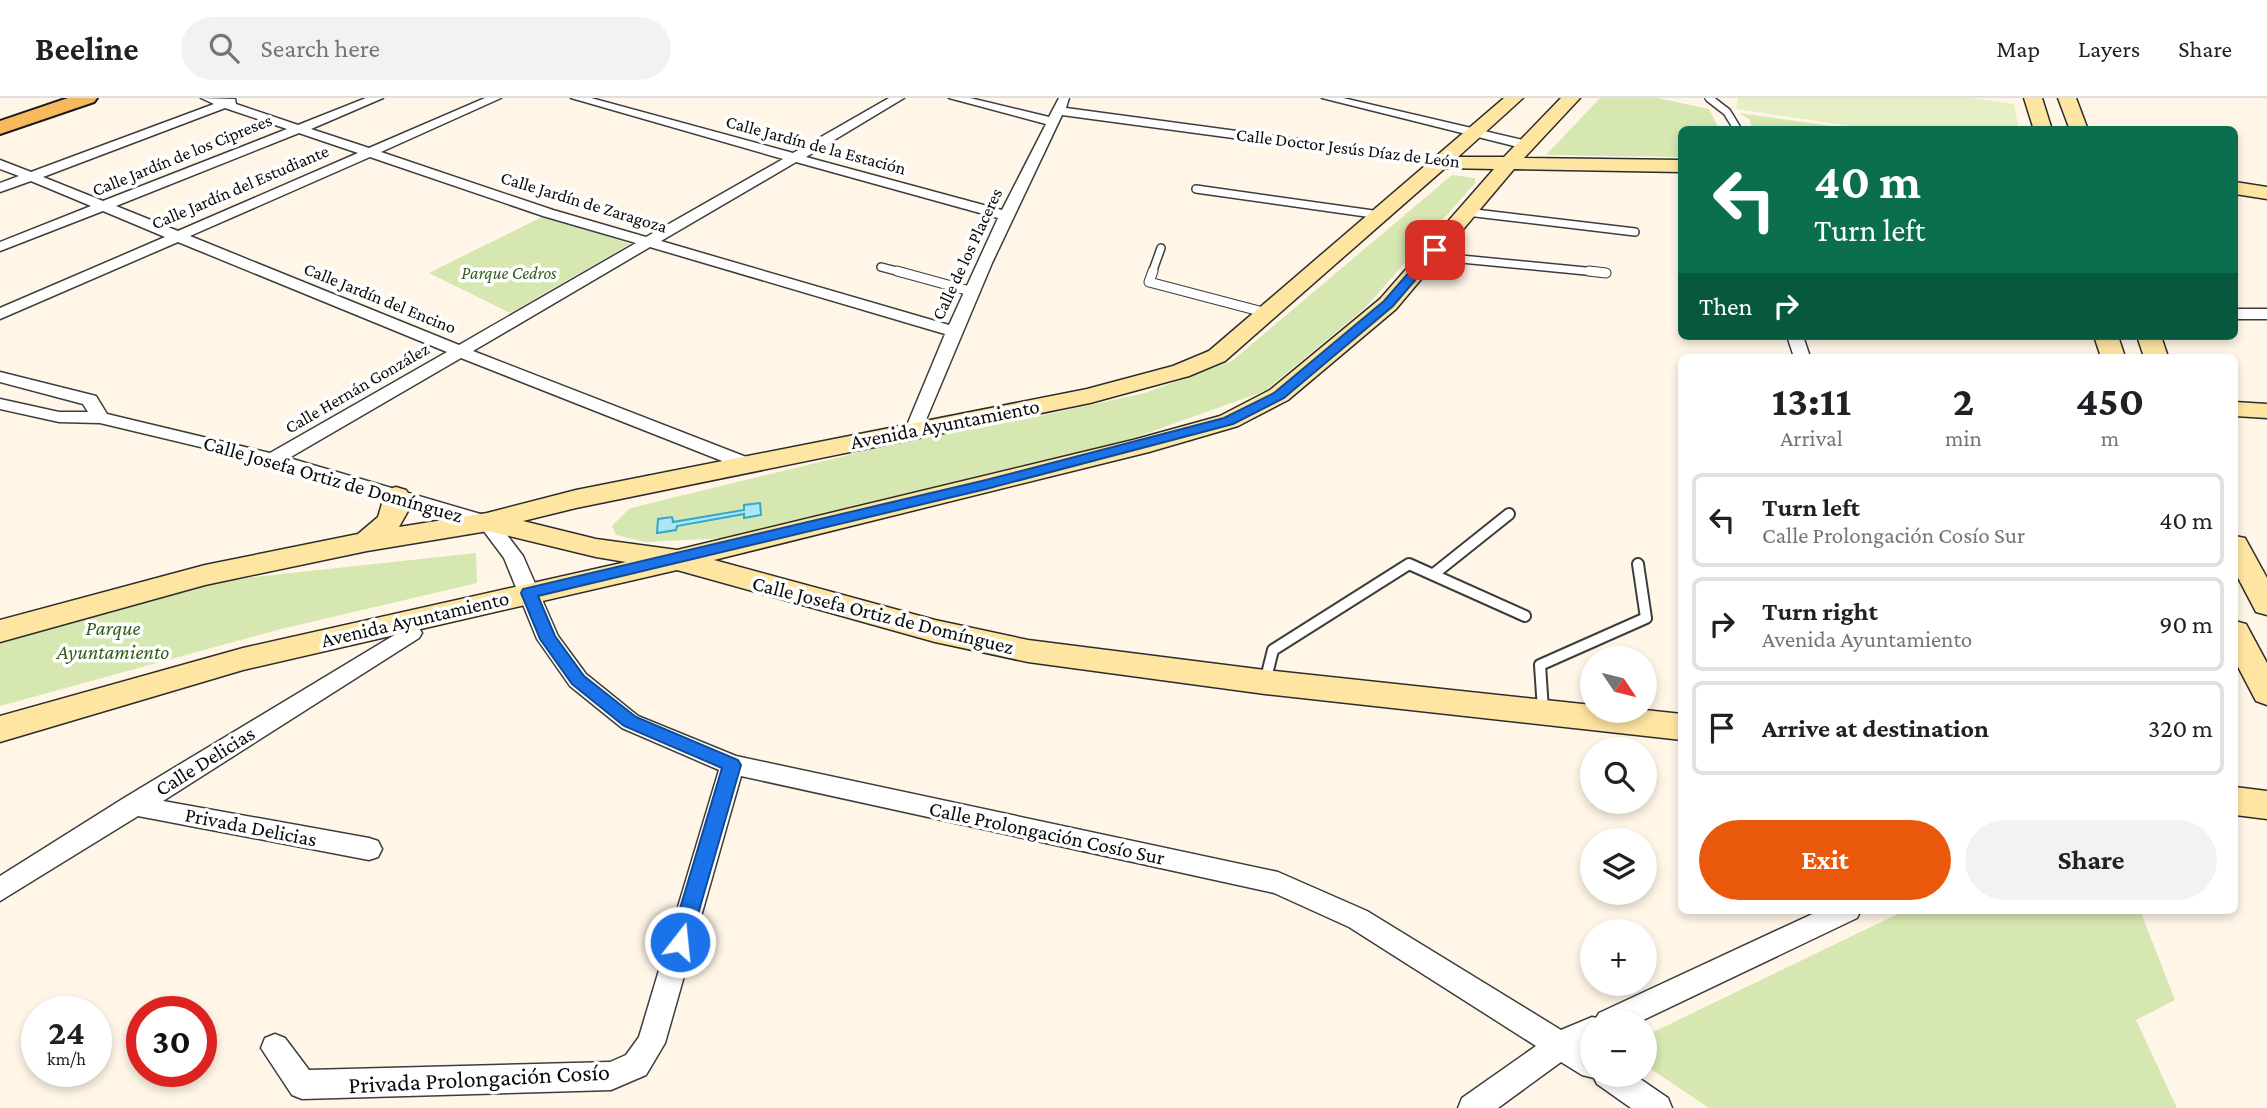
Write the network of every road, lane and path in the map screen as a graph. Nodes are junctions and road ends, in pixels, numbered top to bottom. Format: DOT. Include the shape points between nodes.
graph roads {
  1 [pos="47,98"];
  2 [pos="88,98"];
  3 [pos="207,98"];
  4 [pos="242,98"];
  5 [pos="377,98"];
  6 [pos="495,98"];
  7 [pos="577,98"];
  8 [pos="898,98"];
  9 [pos="955,98"];
  10 [pos="1330,98"];
  11 [pos="1514,98"];
  12 [pos="1571,98"];
  13 [pos="1709,98"];
  14 [pos="2033,98"];
  15 [pos="2067,98"];
  16 [pos="226,104"];
  17 [pos="1059,110"];
  18 [pos="0,114"];
  19 [pos="1736,126"];
  20 [pos="2042,126"];
  21 [pos="2078,126"];
  22 [pos="0,128"];
  23 [pos="299,129"];
  24 [pos="1478,131"];
  25 [pos="1526,145"];
  26 [pos="370,152"];
  27 [pos="796,158"];
  28 [pos="1441,162"];
  29 [pos="1509,163"];
  30 [pos="0,164"];
  31 [pos="1678,166"];
  32 [pos="32,176"];
  33 [pos="0,188"];
  34 [pos="2238,188"];
  35 [pos="1196,189"];
  36 [pos="2267,192"];
  37 [pos="102,207"];
  38 [pos="1468,212"];
  39 [pos="1004,215"];
  40 [pos="1380,215"];
  41 [pos="1635,232"];
  42 [pos="175,236"];
  43 [pos="648,242"];
  44 [pos="0,247"];
  45 [pos="1161,248"];
  46 [pos="1430,256"];
  47 [pos="881,267"];
  48 [pos="1606,273"];
  49 [pos="970,291"];
  50 [pos="1267,313"];
  51 [pos="0,314"];
  52 [pos="2238,314"];
  53 [pos="2267,314"];
  54 [pos="952,331"];
  55 [pos="459,351"];
  56 [pos="0,377"];
  57 [pos="0,404"];
  58 [pos="2238,409"];
  59 [pos="2267,411"];
  60 [pos="100,418"];
  61 [pos="914,430"];
  62 [pos="273,460"];
  63 [pos="747,464"];
  64 [pos="396,496"];
  65 [pos="1509,514"];
  66 [pos="487,522"];
  67 [pos="368,542"];
  68 [pos="2238,551"];
  69 [pos="677,560"];
  70 [pos="1638,564"];
  71 [pos="1435,573"];
  72 [pos="529,593"];
  73 [pos="2267,605"];
  74 [pos="1525,616"];
  75 [pos="0,631"];
  76 [pos="411,633"];
  77 [pos="2238,638"];
  78 [pos="1265,682"];
  79 [pos="2267,693"];
  80 [pos="1543,699"];
  81 [pos="1678,726"];
  82 [pos="0,729"];
  83 [pos="732,765"];
  84 [pos="2238,801"];
  85 [pos="133,805"];
  86 [pos="2267,805"];
  87 [pos="369,849"];
  88 [pos="0,890"];
  89 [pos="1839,914"];
  90 [pos="1635,1010"];
  91 [pos="1580,1036"];
  92 [pos="1562,1044"];
  93 [pos="275,1048"];
  94 [pos="1580,1057"];
  95 [pos="1626,1087"];
  96 [pos="1473,1108"];
  97 [pos="1657,1108"];
  1 -- 18 [label="main road"];
  2 -- 22 [label="main road"];
  3 -- 16 [label="street, Calle Jardín de Zaragoza"];
  4 -- 16 [label="street"];
  5 -- 23 [label="street, Calle Jardín de los Cipreses"];
  6 -- 26 [label="street, Calle Jardín del Estudiante"];
  7 -- 27 [label="street, Calle Jardín de la Estación"];
  8 -- 27 [label="street, Calle Hernán González"];
  9 -- 17 [label="street, Calle Doctor Jesús Díaz de León"];
  10 -- 24 [label="street"];
  11 -- 24 [label="main road, Avenida Ayuntamiento"];
  12 -- 25 [label="main road, Avenida Ayuntamiento"];
  13 -- 19 [label="lane"];
  14 -- 20 [label="main road"];
  15 -- 21 [label="main road"];
  16 -- 23 [label="street, Calle Jardín de Zaragoza"];
  16 -- 32 [label="street"];
  17 -- 28 [label="street, Calle Doctor Jesús Díaz de León"];
  17 -- 39 [label="street, Calle de los Placeres"];
  23 -- 26 [label="street, Calle Jardín de Zaragoza"];
  23 -- 37 [label="street, Calle Jardín de los Cipreses"];
  24 -- 25 [label="street"];
  24 -- 28 [label="main road, Avenida Ayuntamiento"];
  25 -- 29 [label="main road, Avenida Ayuntamiento"];
  26 -- 42 [label="street, Calle Jardín del Estudiante"];
  26 -- 43 [label="street, Calle Jardín de Zaragoza"];
  27 -- 39 [label="street, Calle Jardín de la Estación"];
  27 -- 43 [label="street, Calle Hernán González"];
  28 -- 29 [label="main road, Calle Doctor Jesús Díaz de León"];
  28 -- 40 [label="main road, Avenida Ayuntamiento"];
  29 -- 31 [label="main road, Calle Doctor Jesús Díaz de León"];
  29 -- 38 [label="main road, Avenida Ayuntamiento"];
  30 -- 32 [label="street, Calle Jardín del Encino"];
  32 -- 33 [label="street"];
  32 -- 37 [label="street, Calle Jardín del Encino"];
  34 -- 36 [label="main road"];
  35 -- 40 [label="lane"];
  37 -- 42 [label="street, Calle Jardín del Encino"];
  37 -- 44 [label="street, Calle Jardín de los Cipreses"];
  38 -- 41 [label="lane"];
  38 -- 46 [label="main road, Avenida Ayuntamiento"];
  39 -- 49 [label="street, Calle de los Placeres"];
  40 -- 50 [label="main road, Avenida Ayuntamiento"];
  42 -- 51 [label="street, Calle Jardín del Estudiante"];
  42 -- 55 [label="street, Calle Jardín del Encino"];
  43 -- 54 [label="street, Calle Jardín de Zaragoza"];
  43 -- 55 [label="street, Calle Hernán González"];
  45 -- 50 [label="lane" via="1149,282"];
  46 -- 48 [label="lane"];
  46 -- 69 [label="main road, Avenida Ayuntamiento" via="1388,304 1279,396 1228,421"];
  47 -- 49 [label="lane"];
  49 -- 54 [label="street, Calle de los Placeres"];
  50 -- 61 [label="main road, Avenida Ayuntamiento" via="1217,356 1181,371 1090,396"];
  52 -- 53 [label="street"];
  54 -- 61 [label="street, Calle de los Placeres"];
  55 -- 62 [label="street, Calle Hernán González"];
  55 -- 63 [label="street, Calle Jardín del Encino"];
  56 -- 60 [label="street, Calle Josefa Ortiz de Domínguez" via="90,400"];
  57 -- 60 [label="street, Calle Josefa Ortiz de Domínguez" via="59,417"];
  58 -- 59 [label="main road"];
  60 -- 62 [label="street, Calle Josefa Ortiz de Domínguez"];
  61 -- 63 [label="main road, Avenida Ayuntamiento"];
  62 -- 64 [label="street, Calle Josefa Ortiz de Domínguez"];
  63 -- 66 [label="main road, Avenida Ayuntamiento"];
  64 -- 66 [label="street, Calle Josefa Ortiz de Domínguez"];
  64 -- 67 [label="main road" via="396,512 387,527"];
  65 -- 71 [label="lane"];
  66 -- 67 [label="main road, Avenida Ayuntamiento"];
  66 -- 69 [label="main road, Calle Josefa Ortiz de Domínguez" via="596,548"];
  66 -- 72 [label="street, Calle Prolongación Cosío Sur" via="513,556"];
  67 -- 75 [label="main road, Avenida Ayuntamiento" via="205,575"];
  68 -- 73 [label="main road"];
  69 -- 72 [label="main road, Avenida Ayuntamiento"];
  69 -- 78 [label="main road, Calle Josefa Ortiz de Domínguez" via="935,631 1028,651"];
  70 -- 80 [label="lane" via="1646,618 1540,665"];
  71 -- 74 [label="lane"];
  71 -- 78 [label="lane" via="1409,564 1401,567 1273,650"];
  72 -- 82 [label="main road, Avenida Ayuntamiento" via="243,659"];
  72 -- 83 [label="street, Calle Prolongación Cosío Sur" via="548,639 578,680 630,722"];
  76 -- 85 [label="street, Calle Delicias"];
  77 -- 79 [label="main road"];
  78 -- 80 [label="main road, Calle Josefa Ortiz de Domínguez"];
  80 -- 81 [label="main road, Calle Josefa Ortiz de Domínguez"];
  83 -- 92 [label="street, Calle Prolongación Cosío Sur" via="1278,883 1358,919"];
  83 -- 93 [label="street, Privada Prolongación Cosío" via="651,1042 636,1065 611,1076 303,1085"];
  84 -- 86 [label="main road"];
  85 -- 87 [label="street, Privada Delicias"];
  85 -- 88 [label="street, Calle Delicias"];
  89 -- 90 [label="street"];
  91 -- 92 [label="street"];
  92 -- 94 [label="street, Calle Prolongación Cosío Sur"];
  92 -- 96 [label="street"];
  95 -- 97 [label="street"];
}
